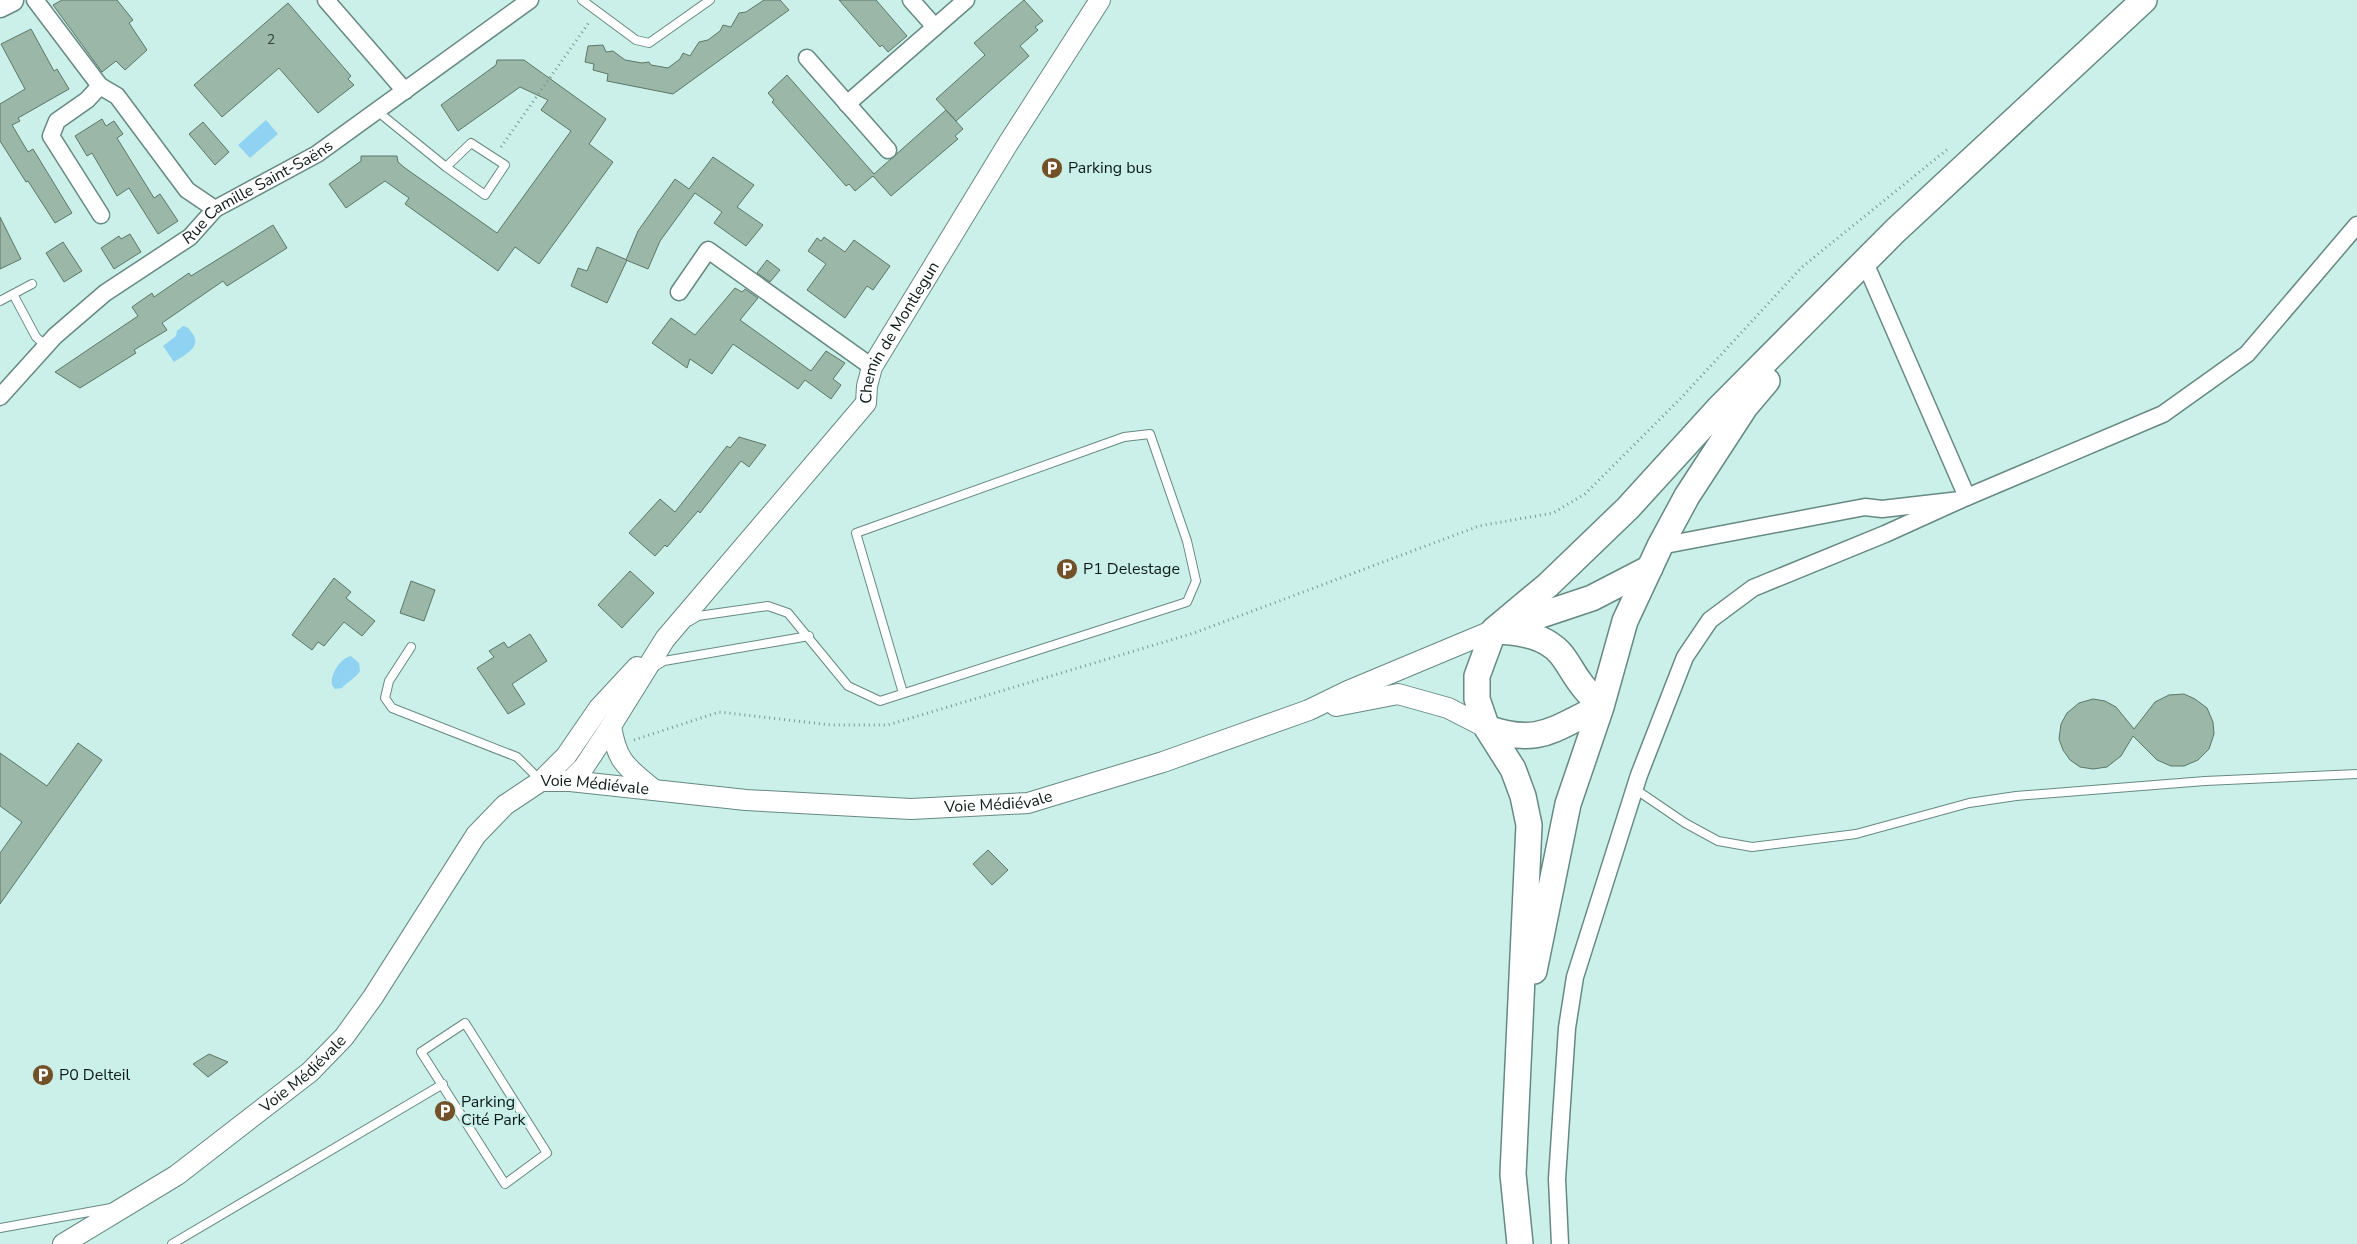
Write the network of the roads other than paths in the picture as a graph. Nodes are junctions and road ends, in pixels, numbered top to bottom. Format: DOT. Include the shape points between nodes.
graph roads {
  1 [pos="12,0"];
  2 [pos="35,0"];
  3 [pos="326,0"];
  4 [pos="530,0"];
  5 [pos="582,0"];
  6 [pos="710,0"];
  7 [pos="912,0"];
  8 [pos="966,0"];
  9 [pos="1100,0"];
  10 [pos="2144,0"];
  11 [pos="0,6"];
  12 [pos="934,27"];
  13 [pos="807,58"];
  14 [pos="100,86"];
  15 [pos="405,91"];
  16 [pos="847,104"];
  17 [pos="377,111"];
  18 [pos="888,150"];
  19 [pos="446,167"];
  20 [pos="215,209"];
  21 [pos="101,215"];
  22 [pos="2357,225"];
  23 [pos="1895,231"];
  24 [pos="1866,265"];
  25 [pos="32,284"];
  26 [pos="680,292"];
  27 [pos="13,294"];
  28 [pos="0,301"];
  29 [pos="46,346"];
  30 [pos="872,367"];
  31 [pos="0,397"];
  32 [pos="1964,499"];
  33 [pos="1655,557"];
  34 [pos="1494,630"];
  35 [pos="669,634"];
  36 [pos="809,636"];
  37 [pos="411,647"];
  38 [pos="642,675"];
  39 [pos="903,693"];
  40 [pos="1601,707"];
  41 [pos="1309,710"];
  42 [pos="611,726"];
  43 [pos="1487,728"];
  44 [pos="2357,774"];
  45 [pos="540,781"];
  46 [pos="570,781"];
  47 [pos="1635,789"];
  48 [pos="654,790"];
  49 [pos="1518,1052"];
  50 [pos="443,1084"];
  51 [pos="132,1203"];
  52 [pos="0,1228"];
  53 [pos="63,1244"];
  54 [pos="172,1244"];
  55 [pos="1520,1244"];
  56 [pos="1560,1244"];
  1 -- 11 [label="main road"];
  2 -- 14 [label="street"];
  3 -- 15 [label="street"];
  4 -- 15 [label="street, Rue Camille Saint-Saëns"];
  5 -- 6 [label="lane" via="636,40 649,43"];
  7 -- 12 [label="street"];
  8 -- 12 [label="street"];
  9 -- 30 [label="street, Chemin de Montlegun"];
  10 -- 23 [label="main road"];
  12 -- 16 [label="street"];
  13 -- 16 [label="street"];
  14 -- 20 [label="street" via="117,96 187,190"];
  14 -- 21 [label="street" via="87,100 57,121 51,136"];
  15 -- 17 [label="street, Rue Camille Saint-Saëns"];
  16 -- 18 [label="street"];
  17 -- 19 [label="lane"];
  17 -- 20 [label="street, Rue Camille Saint-Saëns" via="317,154"];
  19 -- 19 [label="lane" via="485,195 505,164 472,143"];
  20 -- 29 [label="street, Rue Camille Saint-Saëns" via="190,237 105,293"];
  22 -- 32 [label="street" via="2247,354 2163,414"];
  23 -- 24 [label="main road"];
  23 -- 34 [label="main road" via="1721,406 1628,508 1548,586"];
  24 -- 32 [label="street" via="1925,396"];
  24 -- 33 [label="main road" via="1745,406 1687,496"];
  25 -- 27 [label="lane"];
  26 -- 30 [label="street" via="708,250"];
  27 -- 28 [label="lane"];
  27 -- 29 [label="lane" via="36,337"];
  29 -- 31 [label="street, Rue Camille Saint-Saëns"];
  30 -- 35 [label="street, Chemin de Montlegun" via="866,403"];
  32 -- 33 [label="street" via="1882,509 1865,507"];
  32 -- 47 [label="street" via="1753,588 1710,620 1685,657"];
  33 -- 34 [label="main road" via="1592,598"];
  33 -- 40 [label="main road" via="1625,621"];
  34 -- 40 [label="main road" via="1540,639 1556,649"];
  34 -- 41 [label="street"];
  34 -- 43 [label="main road" via="1477,676 1477,699"];
  35 -- 36 [label="lane" via="698,616 768,606 788,613"];
  35 -- 38 [label="street, Chemin de Montlegun"];
  35 -- 45 [label="street, Chemin de Montlegun" via="599,708 566,756"];
  36 -- 38 [label="lane" via="664,661"];
  36 -- 39 [label="lane" via="848,686 880,701"];
  37 -- 45 [label="lane" via="389,681 385,698 392,708 517,757"];
  38 -- 42 [label="street, Chemin de Montlegun"];
  39 -- 39 [label="lane" via="1187,602 1196,581 1187,541 1150,434 1124,437 856,533"];
  40 -- 43 [label="main road" via="1546,733 1529,737 1509,736"];
  40 -- 49 [label="main road" via="1568,804"];
  41 -- 43 [label="street" via="1398,694 1448,708"];
  41 -- 48 [label="street, Voie Médiévale" via="1164,762 1028,804 911,809 746,800"];
  42 -- 46 [label="street, Chemin de Montlegun" via="584,767"];
  42 -- 48 [label="street" via="615,747 624,764"];
  43 -- 49 [label="main road" via="1513,769 1529,824"];
  44 -- 47 [label="lane" via="2205,781 2016,796 1969,803 1856,834 1752,847 1718,841 1684,823"];
  45 -- 46 [label="street, Voie Médiévale"];
  45 -- 51 [label="street, Voie Médiévale" via="505,805 476,835 344,1037 310,1072 177,1175"];
  46 -- 48 [label="street, Voie Médiévale"];
  47 -- 56 [label="street" via="1573,986 1567,1028 1557,1179"];
  49 -- 55 [label="main road" via="1513,1174"];
  50 -- 50 [label="lane" via="505,1184 547,1153 465,1024 421,1052"];
  50 -- 54 [label="lane"];
  51 -- 52 [label="lane"];
  51 -- 53 [label="street, Voie Médiévale"];
}
